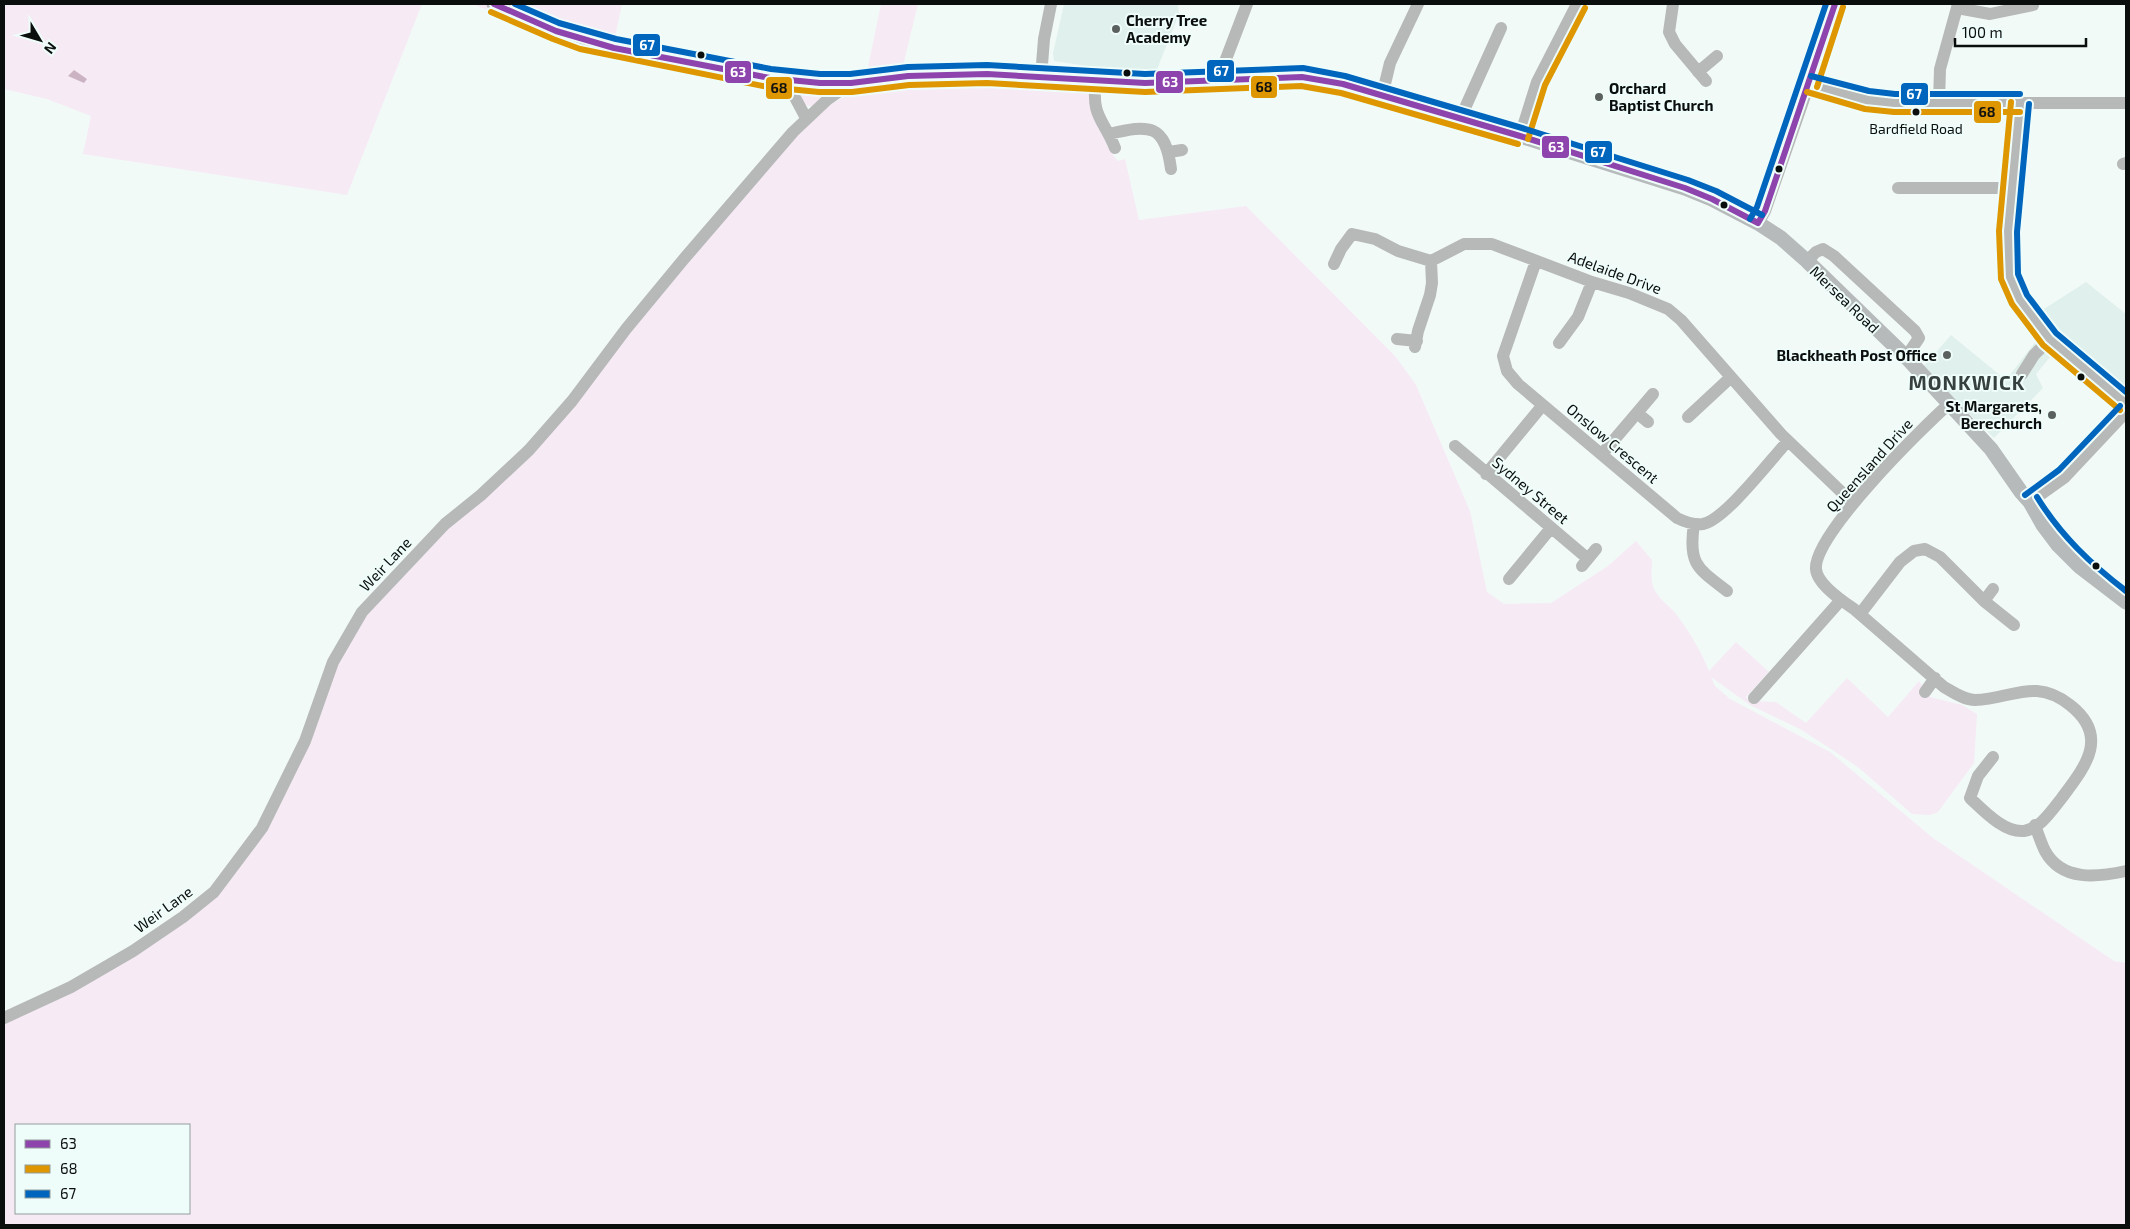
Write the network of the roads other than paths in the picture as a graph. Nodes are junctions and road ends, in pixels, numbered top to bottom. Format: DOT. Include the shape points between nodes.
graph roads {
  1 [pos="494,4"];
  2 [pos="1051,4"];
  3 [pos="1247,4"];
  4 [pos="1418,4"];
  5 [pos="1577,4"];
  6 [pos="1674,4"];
  7 [pos="1835,4"];
  8 [pos="2033,4"];
  9 [pos="1958,6"];
  10 [pos="1501,28"];
  11 [pos="1717,56"];
  12 [pos="1041,77"];
  13 [pos="788,80"];
  14 [pos="1096,80"];
  15 [pos="1218,80"];
  16 [pos="850,83"];
  17 [pos="1809,84"];
  18 [pos="1382,96"];
  19 [pos="1939,102"];
  20 [pos="2020,103"];
  21 [pos="2126,103"];
  22 [pos="806,118"];
  23 [pos="1460,118"];
  24 [pos="1109,134"];
  25 [pos="1520,136"];
  26 [pos="1115,148"];
  27 [pos="1182,150"];
  28 [pos="1169,152"];
  29 [pos="1171,169"];
  30 [pos="2011,188"];
  31 [pos="1903,190"];
  32 [pos="1758,223"];
  33 [pos="1338,260"];
  34 [pos="1536,260"];
  35 [pos="1431,261"];
  36 [pos="1807,261"];
  37 [pos="1592,282"];
  38 [pos="1397,339"];
  39 [pos="2050,339"];
  40 [pos="1559,343"];
  41 [pos="1906,357"];
  42 [pos="2022,374"];
  43 [pos="1730,378"];
  44 [pos="1653,394"];
  45 [pos="1949,404"];
  46 [pos="1542,406"];
  47 [pos="2125,410"];
  48 [pos="1637,413"];
  49 [pos="1693,417"];
  50 [pos="1648,422"];
  51 [pos="1788,441"];
  52 [pos="1455,446"];
  53 [pos="1602,454"];
  54 [pos="1486,474"];
  55 [pos="1853,502"];
  56 [pos="2030,502"];
  57 [pos="1694,524"];
  58 [pos="1551,528"];
  59 [pos="1589,558"];
  60 [pos="1509,573"];
  61 [pos="1993,589"];
  62 [pos="1727,591"];
  63 [pos="1840,601"];
  64 [pos="1984,601"];
  65 [pos="2126,602"];
  66 [pos="1860,614"];
  67 [pos="2014,625"];
  68 [pos="1935,678"];
  69 [pos="1925,692"];
  70 [pos="1760,695"];
  71 [pos="1993,757"];
  72 [pos="2035,826"];
  73 [pos="2126,871"];
  74 [pos="4,1018"];
  1 -- 13 [label="main road, Mersea Road" via="582,40"];
  2 -- 12 [label="street"];
  3 -- 15 [label="street"];
  4 -- 18 [label="street" via="1390,64"];
  5 -- 25 [label="street" via="1537,82"];
  6 -- 11 [label="street" via="1669,32 1674,44 1702,76"];
  7 -- 17 [label="street"];
  8 -- 9 [label="street" via="1990,14"];
  9 -- 19 [label="street" via="1940,69"];
  10 -- 23 [label="street"];
  12 -- 14 [label="main road, Mersea Road"];
  12 -- 16 [label="main road, Mersea Road" via="987,74 908,76"];
  13 -- 16 [label="main road, Mersea Road"];
  13 -- 22 [label="street"];
  14 -- 15 [label="main road, Mersea Road"];
  14 -- 24 [label="street" via="1094,95 1098,116"];
  15 -- 18 [label="main road, Mersea Road" via="1302,77 1343,84"];
  16 -- 22 [label="street, Weir Lane"];
  17 -- 19 [label="street" via="1867,100"];
  17 -- 32 [label="street"];
  18 -- 23 [label="main road, Mersea Road"];
  19 -- 20 [label="street"];
  20 -- 21 [label="street"];
  20 -- 30 [label="street"];
  22 -- 74 [label="street, Weir Lane" via="683,260 572,401 529,450 445,524 362,612 333,662 304,741 262,828 214,892 133,951 71,987"];
  23 -- 25 [label="main road, Mersea Road"];
  24 -- 26 [label="street"];
  24 -- 28 [label="street" via="1147,128 1161,137"];
  25 -- 32 [label="main road, Mersea Road" via="1685,188"];
  27 -- 28 [label="street"];
  28 -- 29 [label="street"];
  30 -- 31 [label="street"];
  30 -- 39 [label="street" via="2010,276 2019,299"];
  32 -- 36 [label="main road, Mersea Road"];
  33 -- 35 [label="street" via="1352,234 1375,239 1398,251"];
  34 -- 35 [label="street, Adelaide Drive" via="1492,244 1464,244"];
  34 -- 37 [label="street, Adelaide Drive"];
  34 -- 46 [label="street, Onslow Crescent" via="1503,356 1504,365 1512,377"];
  35 -- 38 [label="street" via="1430,295 1416,344"];
  36 -- 41 [label="main road, Mersea Road"];
  36 -- 41 [label="street" via="1823,249 1915,332 1919,338"];
  37 -- 40 [label="street" via="1578,317"];
  37 -- 43 [label="street, Adelaide Drive" via="1668,309"];
  39 -- 42 [label="street"];
  39 -- 47 [label="street" via="2072,355"];
  41 -- 45 [label="main road, Mersea Road"];
  43 -- 49 [label="street"];
  43 -- 51 [label="street, Adelaide Drive"];
  44 -- 48 [label="street"];
  45 -- 55 [label="street, Queensland Drive"];
  45 -- 56 [label="main road, Mersea Road" via="1991,449"];
  46 -- 53 [label="street, Onslow Crescent"];
  46 -- 54 [label="street"];
  47 -- 56 [label="street" via="2065,477"];
  48 -- 50 [label="street"];
  48 -- 53 [label="street"];
  51 -- 55 [label="street, Adelaide Drive"];
  51 -- 57 [label="street" via="1732,504 1716,518"];
  52 -- 54 [label="street, Sydney Street"];
  53 -- 57 [label="street, Onslow Crescent" via="1677,518"];
  54 -- 58 [label="street, Sydney Street"];
  55 -- 63 [label="street, Queensland Drive" via="1824,541 1815,566 1817,577"];
  56 -- 65 [label="main road, Mersea Road" via="2043,525 2079,566"];
  57 -- 62 [label="street" via="1692,556 1711,586"];
  58 -- 59 [label="street, Sydney Street"];
  58 -- 60 [label="street"];
  61 -- 64 [label="street"];
  63 -- 66 [label="street, Queensland Drive"];
  63 -- 70 [label="street"];
  64 -- 66 [label="street" via="1940,557 1925,549 1914,551 1900,562"];
  64 -- 67 [label="street"];
  66 -- 68 [label="street, Queensland Drive"];
  68 -- 69 [label="street"];
  68 -- 72 [label="street, Queensland Drive" via="1958,695 1975,700 2039,690 2069,704 2085,721 2090,734 2088,761 2047,816"];
  71 -- 72 [label="street" via="1978,776 1978,801 2010,829 2025,831"];
  72 -- 73 [label="street" via="2046,852 2061,867 2077,876"];
}
